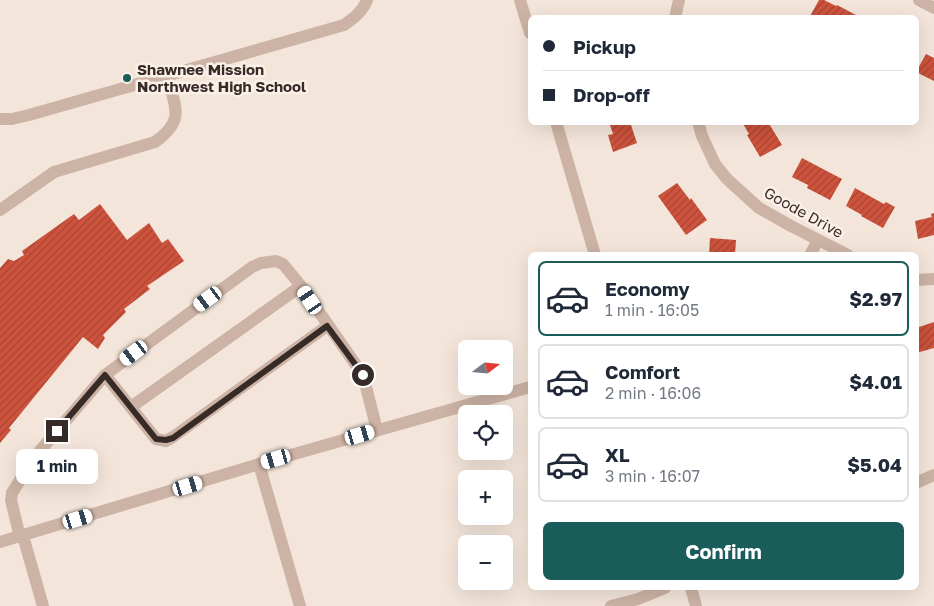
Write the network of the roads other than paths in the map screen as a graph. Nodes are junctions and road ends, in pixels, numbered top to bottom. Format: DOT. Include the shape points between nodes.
graph roads {
  1 [pos="359,0"];
  2 [pos="367,0"];
  3 [pos="520,0"];
  4 [pos="679,0"];
  5 [pos="919,0"];
  6 [pos="934,8"];
  7 [pos="676,15"];
  8 [pos="354,18"];
  9 [pos="528,26"];
  10 [pos="167,76"];
  11 [pos="0,119"];
  12 [pos="557,125"];
  13 [pos="699,125"];
  14 [pos="0,210"];
  15 [pos="818,240"];
  16 [pos="594,252"];
  17 [pos="812,252"];
  18 [pos="842,252"];
  19 [pos="934,279"];
  20 [pos="919,280"];
  21 [pos="301,286"];
  22 [pos="327,326"];
  23 [pos="105,375"];
  24 [pos="528,388"];
  25 [pos="131,407"];
  26 [pos="377,430"];
  27 [pos="259,464"];
  28 [pos="933,478"];
  29 [pos="919,482"];
  30 [pos="21,536"];
  31 [pos="0,542"];
  32 [pos="660,590"];
  33 [pos="692,590"];
  34 [pos="43,606"];
  35 [pos="300,606"];
  36 [pos="611,606"];
  37 [pos="696,606"];
  1 -- 8 [label="street"];
  2 -- 8 [label="street"];
  3 -- 9 [label="street"];
  4 -- 7 [label="street"];
  5 -- 6 [label="street"];
  8 -- 10 [label="street" via="344,25"];
  10 -- 11 [label="street" via="29,115"];
  10 -- 14 [label="street" via="176,120 167,134 155,142 54,172"];
  12 -- 16 [label="street"];
  13 -- 15 [label="street, Goode Drive" via="715,164 727,179 759,208"];
  15 -- 17 [label="street"];
  15 -- 18 [label="street, Goode Drive"];
  19 -- 20 [label="street"];
  21 -- 22 [label="street"];
  21 -- 23 [label="street" via="284,264 276,261 252,267"];
  21 -- 25 [label="street"];
  22 -- 25 [label="street" via="173,438 156,439"];
  22 -- 26 [label="street" via="363,375"];
  23 -- 25 [label="street"];
  23 -- 30 [label="street" via="33,459 12,493"];
  24 -- 26 [label="street"];
  26 -- 27 [label="street"];
  27 -- 30 [label="street"];
  27 -- 35 [label="street"];
  28 -- 29 [label="street"];
  30 -- 31 [label="street"];
  30 -- 34 [label="street"];
  32 -- 36 [label="street"];
  33 -- 37 [label="street"];
}
